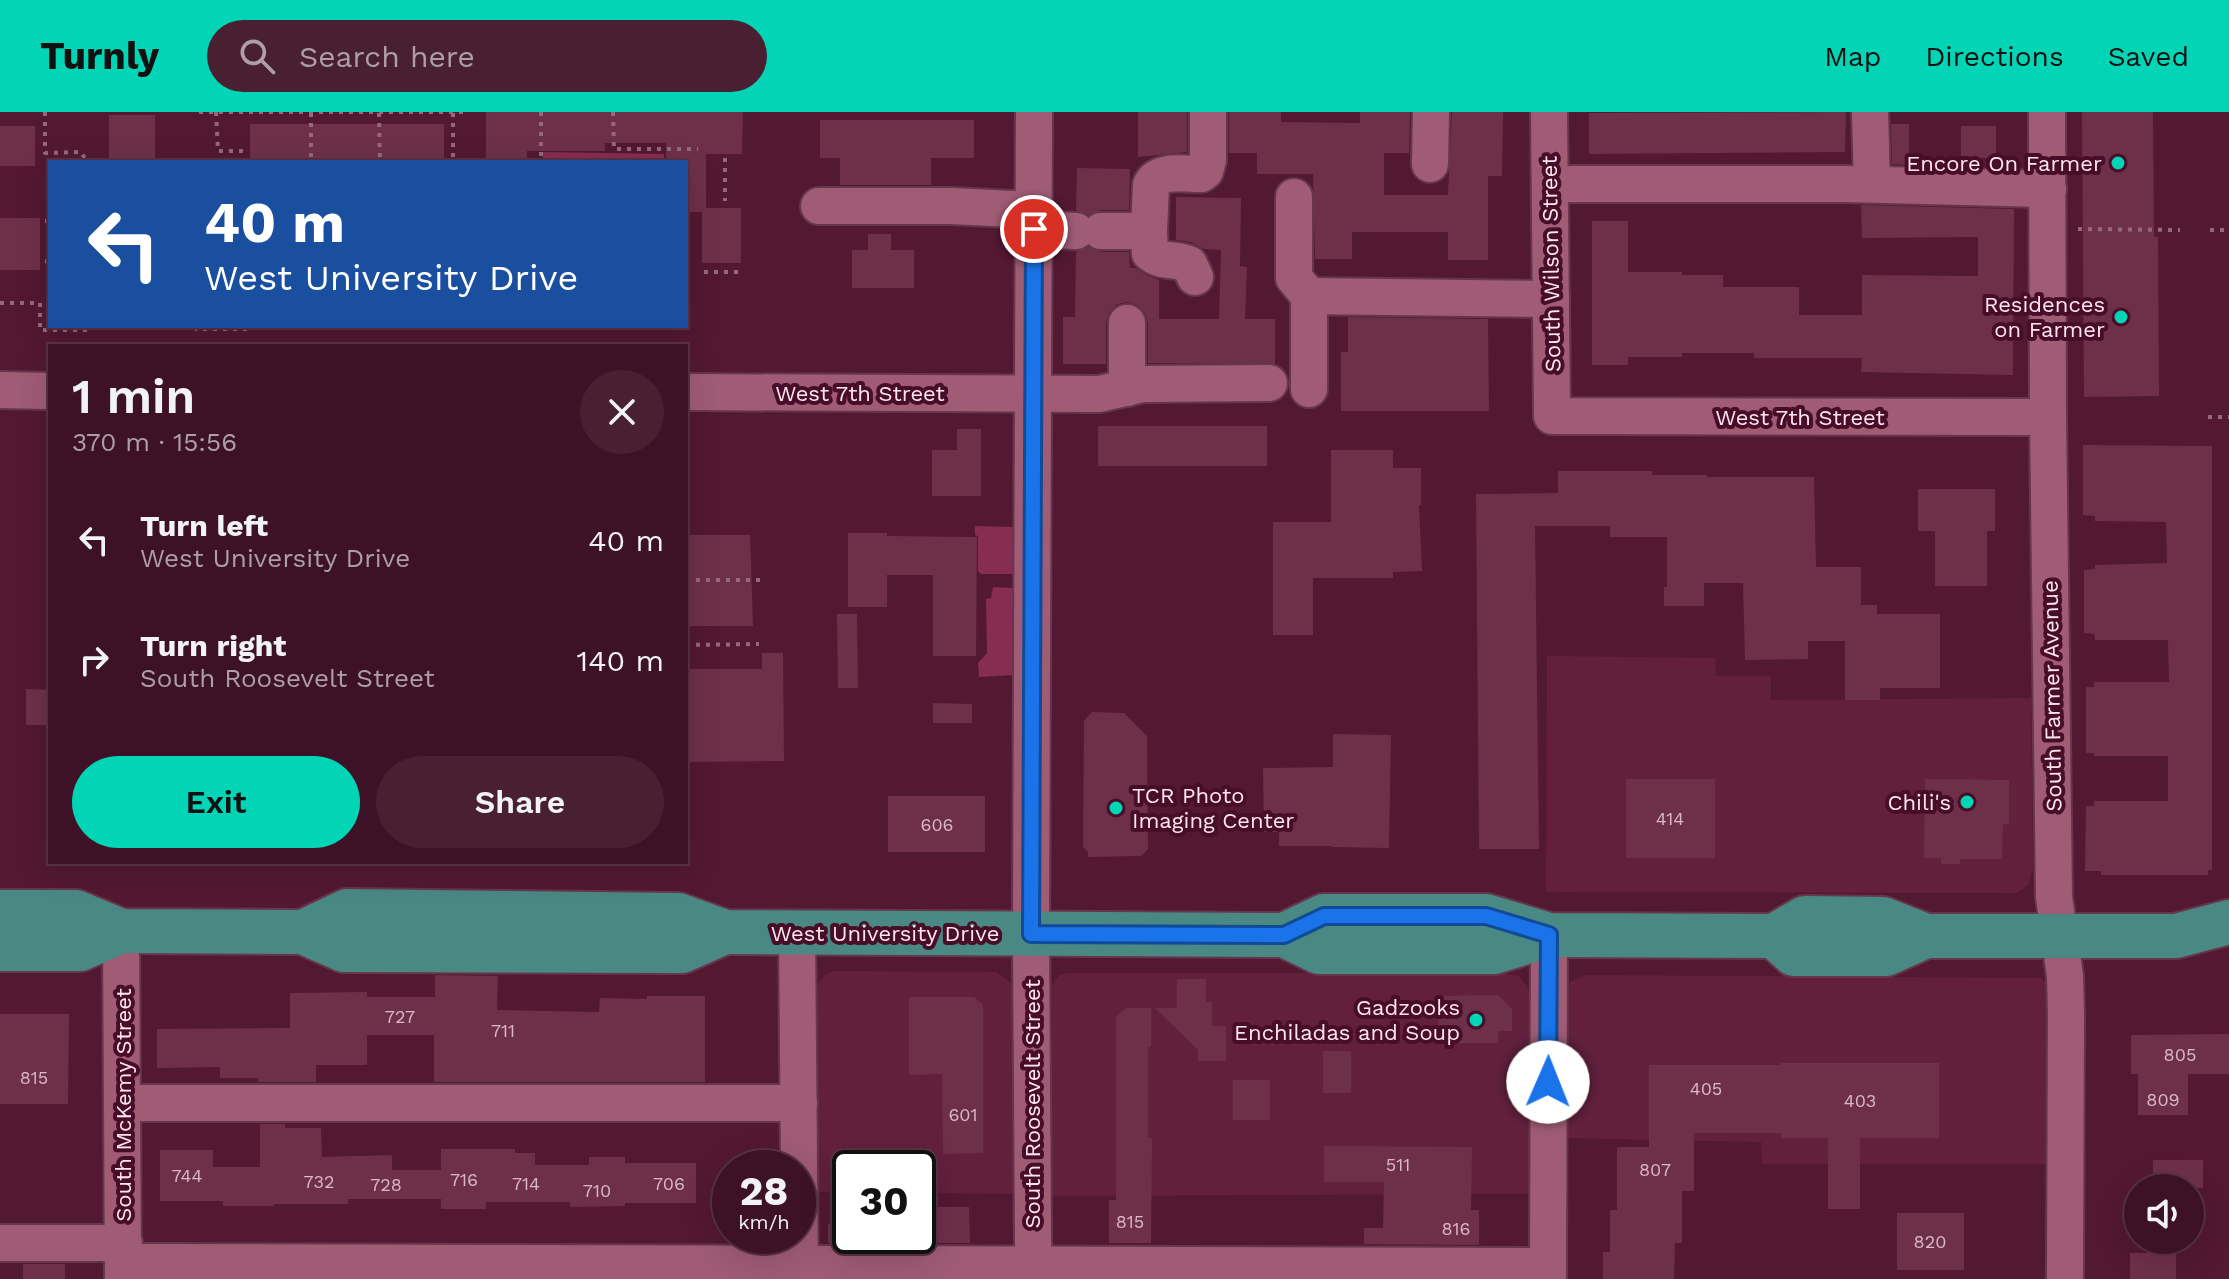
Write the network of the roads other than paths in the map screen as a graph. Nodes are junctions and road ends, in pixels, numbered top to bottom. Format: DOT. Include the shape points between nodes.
graph roads {
  1 [pos="1034,112"];
  2 [pos="1208,112"];
  3 [pos="1431,112"];
  4 [pos="1549,112"];
  5 [pos="1870,112"];
  6 [pos="2047,112"];
  7 [pos="1430,164"];
  8 [pos="1550,184"];
  9 [pos="1872,184"];
  10 [pos="2048,189"];
  11 [pos="1294,197"];
  12 [pos="819,206"];
  13 [pos="1034,220"];
  14 [pos="1149,231"];
  15 [pos="1195,277"];
  16 [pos="1309,296"];
  17 [pos="1551,299"];
  18 [pos="1127,323"];
  19 [pos="1269,383"];
  20 [pos="1127,388"];
  21 [pos="1309,389"];
  22 [pos="0,390"];
  23 [pos="48,391"];
  24 [pos="688,392"];
  25 [pos="1034,393"];
  26 [pos="1552,416"];
  27 [pos="2048,417"];
  28 [pos="0,912"];
  29 [pos="2229,922"];
  30 [pos="121,931"];
  31 [pos="797,933"];
  32 [pos="1031,934"];
  33 [pos="1549,935"];
  34 [pos="2176,936"];
  35 [pos="2060,937"];
  36 [pos="0,949"];
  37 [pos="2229,952"];
  38 [pos="122,1103"];
  39 [pos="799,1103"];
  40 [pos="0,1243"];
  41 [pos="123,1261"];
  42 [pos="800,1271"];
  43 [pos="1035,1272"];
  44 [pos="1548,1272"];
  45 [pos="2065,1279"];
  1 -- 13 [label="street, South Roosevelt Street"];
  2 -- 14 [label="street" via="1205,171 1153,180"];
  3 -- 7 [label="street"];
  4 -- 8 [label="street, South Wilson Street"];
  5 -- 9 [label="street"];
  6 -- 10 [label="street, South Farmer Avenue"];
  8 -- 9 [label="street"];
  8 -- 17 [label="street, South Wilson Street"];
  9 -- 10 [label="street"];
  10 -- 27 [label="street, South Farmer Avenue"];
  11 -- 16 [label="street" via="1294,278"];
  12 -- 13 [label="street" via="951,206"];
  13 -- 14 [label="street" via="1088,231"];
  13 -- 25 [label="street, South Roosevelt Street"];
  14 -- 15 [label="street" via="1150,253 1189,264"];
  16 -- 17 [label="street"];
  16 -- 21 [label="street"];
  17 -- 26 [label="street, South Wilson Street"];
  18 -- 20 [label="street"];
  19 -- 20 [label="street, West 7th Street"];
  20 -- 25 [label="street, West 7th Street" via="1099,394"];
  22 -- 23 [label="street"];
  24 -- 25 [label="street, West 7th Street"];
  25 -- 32 [label="street, South Roosevelt Street"];
  26 -- 27 [label="street, West 7th Street"];
  27 -- 35 [label="street, South Farmer Avenue" via="2054,897"];
  28 -- 30 [label="main road, West University Drive" via="76,912"];
  29 -- 34 [label="main road, West University Drive"];
  30 -- 31 [label="main road, West University Drive" via="303,932 344,950 667,951 682,951 725,932"];
  30 -- 36 [label="main road, West University Drive" via="80,949"];
  30 -- 38 [label="street, South McKemy Street"];
  31 -- 32 [label="main road, West University Drive"];
  31 -- 39 [label="street"];
  32 -- 33 [label="main road, West University Drive" via="1284,935 1319,952 1494,952"];
  32 -- 43 [label="street, South Roosevelt Street"];
  33 -- 35 [label="main road, West University Drive" via="1774,936 1805,918 1820,918 1883,919 1926,936"];
  33 -- 44 [label="street"];
  34 -- 35 [label="main road, West University Drive"];
  34 -- 37 [label="main road, West University Drive"];
  35 -- 45 [label="street, South Farmer Avenue" via="2066,1014"];
  38 -- 39 [label="street"];
  38 -- 41 [label="street, South McKemy Street"];
  39 -- 42 [label="street"];
  40 -- 41 [label="street"];
  41 -- 42 [label="street"];
  42 -- 43 [label="street"];
  43 -- 44 [label="street"];
}
